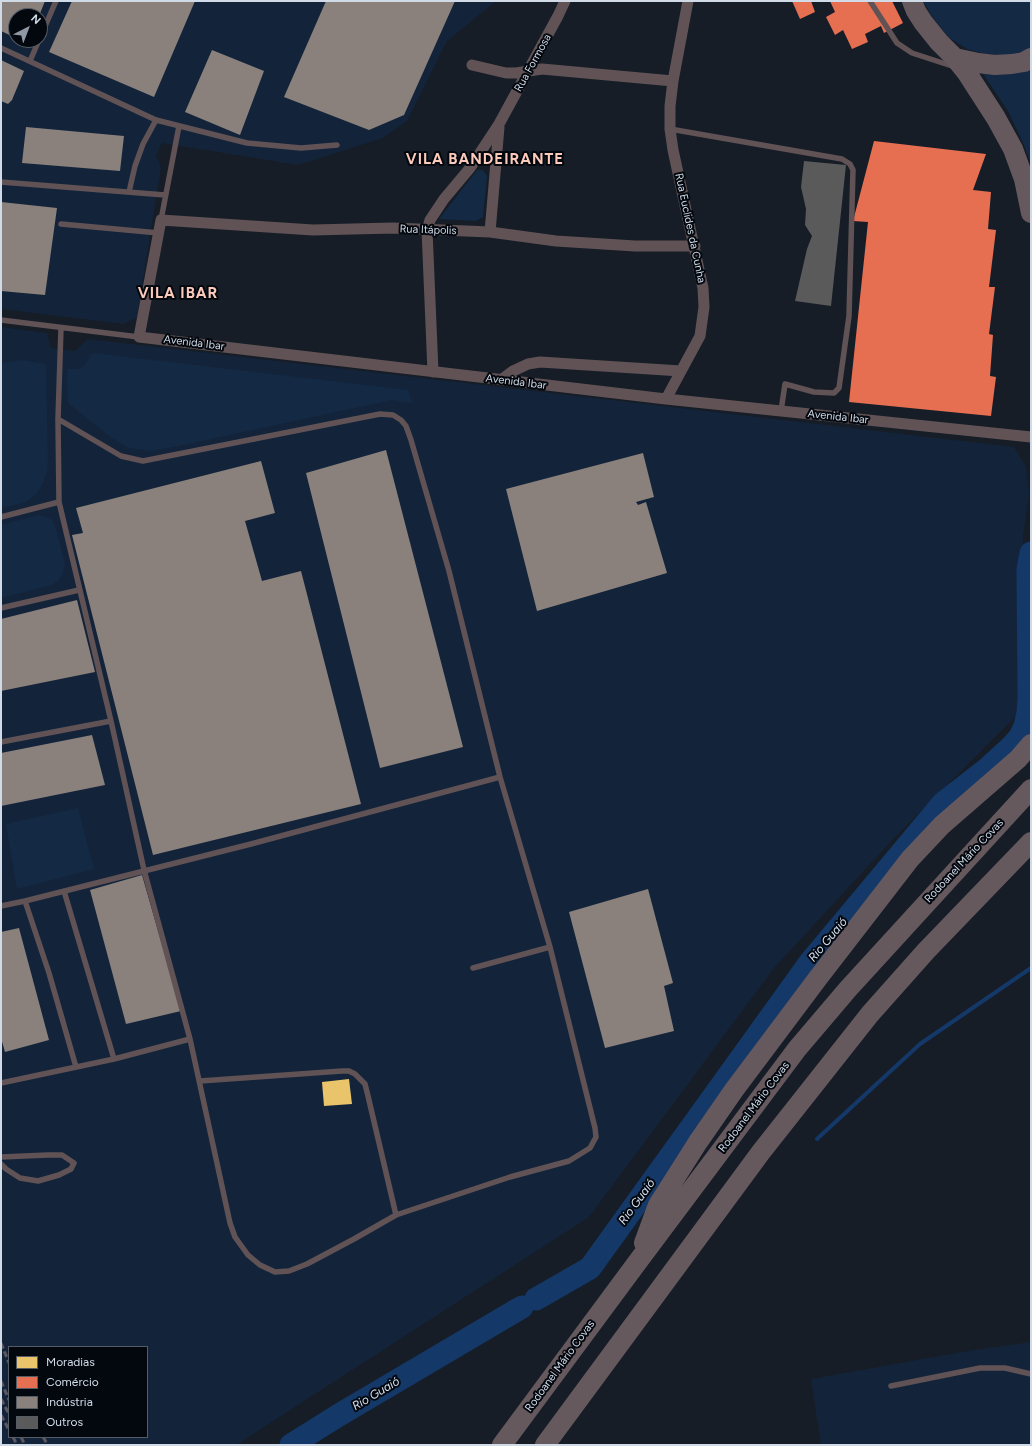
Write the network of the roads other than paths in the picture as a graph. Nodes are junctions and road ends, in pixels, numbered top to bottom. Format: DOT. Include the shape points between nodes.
graph roads {
  1 [pos="56,1"];
  2 [pos="565,1"];
  3 [pos="688,1"];
  4 [pos="870,1"];
  5 [pos="912,1"];
  6 [pos="48,19"];
  7 [pos="1,48"];
  8 [pos="35,48"];
  9 [pos="1031,58"];
  10 [pos="30,61"];
  11 [pos="472,65"];
  12 [pos="960,65"];
  13 [pos="528,71"];
  14 [pos="673,81"];
  15 [pos="156,120"];
  16 [pos="499,124"];
  17 [pos="179,126"];
  18 [pos="670,129"];
  19 [pos="337,145"];
  20 [pos="1,182"];
  21 [pos="129,192"];
  22 [pos="165,195"];
  23 [pos="1031,213"];
  24 [pos="161,220"];
  25 [pos="60,224"];
  26 [pos="427,230"];
  27 [pos="490,232"];
  28 [pos="159,233"];
  29 [pos="695,246"];
  30 [pos="1,320"];
  31 [pos="61,328"];
  32 [pos="139,337"];
  33 [pos="681,371"];
  34 [pos="433,372"];
  35 [pos="501,380"];
  36 [pos="666,399"];
  37 [pos="781,411"];
  38 [pos="58,419"];
  39 [pos="1031,437"];
  40 [pos="59,502"];
  41 [pos="1,517"];
  42 [pos="80,590"];
  43 [pos="1,608"];
  44 [pos="111,721"];
  45 [pos="1,742"];
  46 [pos="1031,744"];
  47 [pos="500,776"];
  48 [pos="1031,789"];
  49 [pos="1031,842"];
  50 [pos="144,870"];
  51 [pos="64,891"];
  52 [pos="25,901"];
  53 [pos="1,906"];
  54 [pos="550,947"];
  55 [pos="473,968"];
  56 [pos="190,1039"];
  57 [pos="114,1059"];
  58 [pos="76,1067"];
  59 [pos="200,1081"];
  60 [pos="1,1083"];
  61 [pos="1,1158"];
  62 [pos="1,1164"];
  63 [pos="396,1215"];
  64 [pos="639,1260"];
  65 [pos="1031,1374"];
  66 [pos="891,1386"];
  67 [pos="502,1445"];
  68 [pos="545,1445"];
  1 -- 6 [label="lane"];
  2 -- 13 [label="street, Rua Formosa"];
  3 -- 14 [label="street, Rua Euclides da Cunha"];
  4 -- 12 [label="lane" via="897,43 912,53"];
  5 -- 12 [label="highway" via="923,22"];
  7 -- 10 [label="lane"];
  8 -- 10 [label="lane"];
  9 -- 12 [label="highway" via="1012,64"];
  10 -- 15 [label="lane"];
  11 -- 13 [label="street" via="506,73"];
  12 -- 23 [label="highway" via="996,118 1013,149 1024,179"];
  13 -- 14 [label="street" via="559,70"];
  13 -- 16 [label="street, Rua Formosa"];
  14 -- 18 [label="street, Rua Euclides da Cunha"];
  15 -- 17 [label="lane"];
  15 -- 21 [label="lane" via="143,144"];
  16 -- 26 [label="street, Rua Formosa" via="470,168 434,213"];
  16 -- 27 [label="street, Rua Formosa"];
  17 -- 19 [label="lane" via="247,143 301,148"];
  17 -- 22 [label="lane"];
  18 -- 29 [label="street, Rua Euclides da Cunha"];
  18 -- 37 [label="lane" via="842,159 850,164 853,170 849,316 840,388 834,393 814,392 785,384"];
  20 -- 21 [label="lane"];
  21 -- 22 [label="lane"];
  22 -- 24 [label="lane"];
  24 -- 26 [label="street, Rua Itápolis" via="313,230"];
  24 -- 28 [label="street"];
  25 -- 28 [label="lane"];
  26 -- 27 [label="street, Rua Itápolis"];
  26 -- 34 [label="street"];
  27 -- 29 [label="street, Rua Itápolis" via="635,246"];
  28 -- 32 [label="street"];
  29 -- 33 [label="street, Rua Euclides da Cunha" via="703,288 702,324 700,336"];
  30 -- 31 [label="lane, Avenida Ibar"];
  31 -- 32 [label="lane, Avenida Ibar"];
  31 -- 38 [label="lane"];
  32 -- 34 [label="street, Avenida Ibar"];
  33 -- 35 [label="street" via="540,362 528,364"];
  33 -- 36 [label="street, Rua Euclides da Cunha"];
  34 -- 35 [label="street, Avenida Ibar"];
  35 -- 36 [label="street, Avenida Ibar"];
  36 -- 37 [label="street, Avenida Ibar"];
  37 -- 39 [label="street, Avenida Ibar"];
  38 -- 40 [label="lane"];
  38 -- 47 [label="lane" via="121,456 143,461 380,414 393,415 401,420 411,440 448,571"];
  40 -- 41 [label="lane"];
  40 -- 42 [label="lane"];
  42 -- 43 [label="lane"];
  42 -- 44 [label="lane"];
  44 -- 45 [label="lane"];
  44 -- 50 [label="lane"];
  46 -- 64 [label="highway" via="1018,759 942,825 910,859 818,978 734,1090 682,1167 658,1205"];
  47 -- 50 [label="lane" via="251,844"];
  47 -- 54 [label="lane"];
  48 -- 64 [label="highway, Rodoanel Mário Covas" via="922,907 797,1049"];
  49 -- 68 [label="highway" via="926,951 870,1014 761,1152"];
  50 -- 51 [label="lane"];
  50 -- 56 [label="lane"];
  51 -- 52 [label="lane"];
  51 -- 57 [label="lane"];
  52 -- 53 [label="lane"];
  52 -- 58 [label="lane"];
  54 -- 55 [label="lane"];
  54 -- 63 [label="lane" via="595,1128 596,1137 593,1143 586,1151 569,1161 510,1177"];
  56 -- 57 [label="lane"];
  56 -- 59 [label="lane"];
  57 -- 58 [label="lane"];
  58 -- 60 [label="lane"];
  59 -- 63 [label="lane" via="342,1071 355,1074 365,1084"];
  59 -- 63 [label="lane" via="230,1224 235,1237 260,1266 275,1272 289,1271 307,1264"];
  61 -- 62 [label="lane" via="62,1155 74,1163 71,1169 38,1181 20,1178"];
  64 -- 67 [label="highway, Rodoanel Mário Covas"];
  65 -- 66 [label="lane" via="1005,1368 980,1368"];
}
